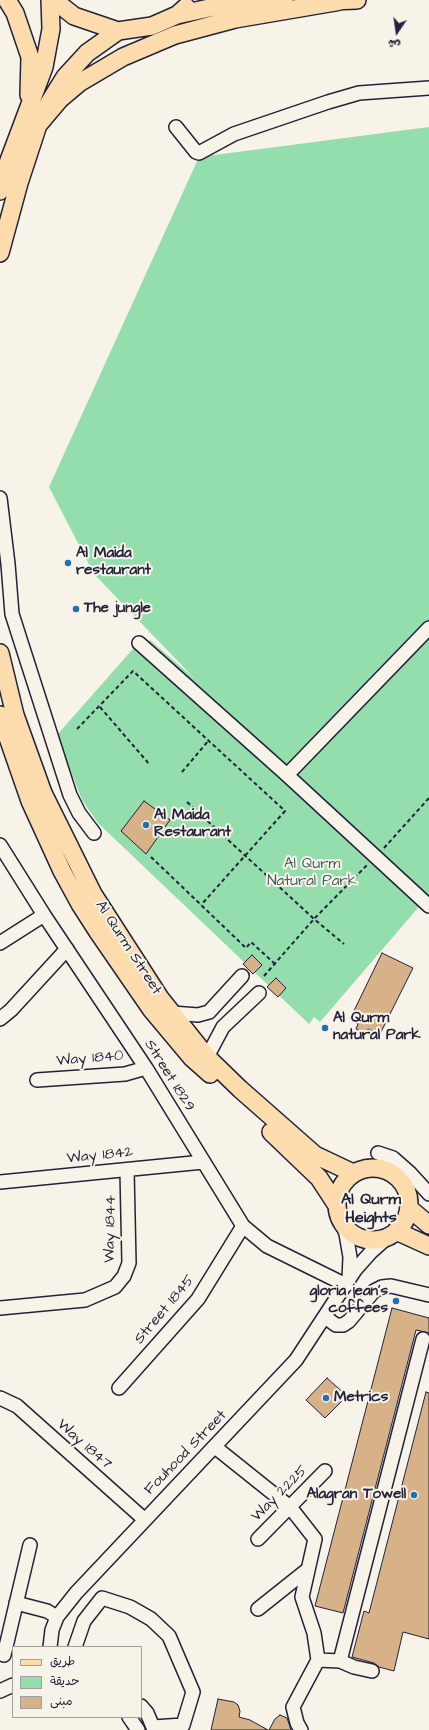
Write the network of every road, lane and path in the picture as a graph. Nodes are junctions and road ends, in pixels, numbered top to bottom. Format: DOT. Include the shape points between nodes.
graph roads {
  1 [pos="7,0"];
  2 [pos="50,0"];
  3 [pos="54,0"];
  4 [pos="194,0"];
  5 [pos="349,0"];
  6 [pos="178,15"];
  7 [pos="118,31"];
  8 [pos="429,88"];
  9 [pos="28,110"];
  10 [pos="38,125"];
  11 [pos="176,127"];
  12 [pos="2,173"];
  13 [pos="0,191"];
  14 [pos="0,253"];
  15 [pos="0,498"];
  16 [pos="429,628"];
  17 [pos="139,642"];
  18 [pos="0,653"];
  19 [pos="100,707"];
  20 [pos="0,715"];
  21 [pos="77,729"];
  22 [pos="209,740"];
  23 [pos="150,765"];
  24 [pos="182,772"];
  25 [pos="287,775"];
  26 [pos="429,798"];
  27 [pos="187,802"];
  28 [pos="94,833"];
  29 [pos="1,849"];
  30 [pos="246,856"];
  31 [pos="376,856"];
  32 [pos="151,857"];
  33 [pos="201,905"];
  34 [pos="429,906"];
  35 [pos="44,915"];
  36 [pos="314,919"];
  37 [pos="0,943"];
  38 [pos="344,944"];
  39 [pos="67,949"];
  40 [pos="275,964"];
  41 [pos="242,976"];
  42 [pos="264,976"];
  43 [pos="259,993"];
  44 [pos="172,1013"];
  45 [pos="0,1019"];
  46 [pos="207,1057"];
  47 [pos="146,1068"];
  48 [pos="37,1080"];
  49 [pos="378,1153"];
  50 [pos="203,1162"];
  51 [pos="127,1170"];
  52 [pos="354,1173"];
  53 [pos="0,1182"];
  54 [pos="429,1194"];
  55 [pos="336,1204"];
  56 [pos="408,1208"];
  57 [pos="342,1223"];
  58 [pos="429,1225"];
  59 [pos="243,1226"];
  60 [pos="393,1234"];
  61 [pos="429,1246"];
  62 [pos="347,1282"];
  63 [pos="429,1295"];
  64 [pos="0,1308"];
  65 [pos="325,1317"];
  66 [pos="423,1338"];
  67 [pos="119,1388"];
  68 [pos="0,1398"];
  69 [pos="215,1447"];
  70 [pos="325,1471"];
  71 [pos="290,1508"];
  72 [pos="145,1520"];
  73 [pos="258,1539"];
  74 [pos="30,1545"];
  75 [pos="307,1570"];
  76 [pos="16,1603"];
  77 [pos="258,1609"];
  78 [pos="57,1617"];
  79 [pos="50,1646"];
  80 [pos="75,1646"];
  81 [pos="4,1655"];
  82 [pos="318,1660"];
  83 [pos="340,1661"];
  84 [pos="372,1671"];
  85 [pos="12,1685"];
  86 [pos="0,1691"];
  87 [pos="142,1707"];
  88 [pos="130,1718"];
  89 [pos="138,1730"];
  90 [pos="301,1730"];
  1 -- 9 [label="main road" via="15,13 30,57"];
  2 -- 9 [label="main road" via="51,29 44,67"];
  3 -- 7 [label="main road" via="74,16"];
  4 -- 6 [label="main road"];
  5 -- 6 [label="main road" via="228,4"];
  5 -- 10 [label="main road" via="235,18 175,35 123,57 79,83 60,99"];
  6 -- 7 [label="main road" via="152,26"];
  7 -- 10 [label="main road" via="88,53 65,77"];
  8 -- 11 [label="street" via="359,93 341,98 234,134 199,153"];
  9 -- 12 [label="main road"];
  10 -- 14 [label="main road"];
  12 -- 13 [label="main road"];
  15 -- 28 [label="street" via="12,614 70,795 79,813"];
  16 -- 25 [label="street"];
  17 -- 25 [label="street"];
  18 -- 44 [label="main road, Al Qurm Street" via="15,715 43,793 75,860 110,923"];
  19 -- 21 [label="path"];
  19 -- 22 [label="path" via="133,671"];
  19 -- 23 [label="path"];
  20 -- 55 [label="main road, Al Qurm Street" via="30,800 59,864 98,932 152,1009 192,1058 319,1178"];
  22 -- 24 [label="path"];
  22 -- 30 [label="path" via="285,811"];
  25 -- 31 [label="street"];
  26 -- 31 [label="path"];
  27 -- 30 [label="path"];
  29 -- 35 [label="street, Street 1829"];
  30 -- 33 [label="path"];
  30 -- 36 [label="path"];
  31 -- 34 [label="street"];
  31 -- 36 [label="path"];
  32 -- 33 [label="path"];
  33 -- 40 [label="path" via="246,948 251,942"];
  35 -- 37 [label="street"];
  35 -- 39 [label="street, Street 1829"];
  36 -- 38 [label="path"];
  36 -- 40 [label="path"];
  39 -- 45 [label="street"];
  39 -- 47 [label="street, Street 1829"];
  40 -- 42 [label="path"];
  41 -- 44 [label="street" via="209,1012 203,1015"];
  43 -- 46 [label="street" via="223,1027"];
  44 -- 46 [label="main road, Al Qurm Street"];
  46 -- 52 [label="main road, Al Qurm Street" via="240,1090 315,1155"];
  47 -- 48 [label="street, Way 1840" via="125,1074"];
  47 -- 50 [label="street, Street 1829"];
  49 -- 54 [label="street" via="393,1158"];
  50 -- 51 [label="street, Way 1842"];
  50 -- 59 [label="street, Street 1829"];
  51 -- 53 [label="street, Way 1842"];
  51 -- 64 [label="street, Way 1844" via="129,1263 124,1276 115,1287 85,1300"];
  52 -- 55 [label="main road" via="341,1186"];
  52 -- 56 [label="main road" via="376,1168 397,1177 408,1196"];
  55 -- 57 [label="main road"];
  56 -- 58 [label="main road"];
  56 -- 60 [label="main road" via="404,1220"];
  57 -- 60 [label="main road" via="349,1231 370,1240"];
  57 -- 62 [label="street" via="350,1251"];
  59 -- 62 [label="street, Street 1829" via="267,1246"];
  59 -- 67 [label="street, Street 1845" via="198,1300"];
  60 -- 61 [label="main road"];
  60 -- 62 [label="street, Fouhood Street" via="363,1261"];
  62 -- 65 [label="street, Fouhood Street"];
  63 -- 65 [label="street" via="391,1286 382,1287 374,1291 347,1323 336,1325"];
  65 -- 69 [label="street, Fouhood Street" via="296,1360"];
  66 -- 83 [label="street"];
  68 -- 72 [label="street, Way 1847" via="17,1406"];
  69 -- 71 [label="street"];
  69 -- 72 [label="street, Fouhood Street"];
  70 -- 71 [label="street, Way 2225"];
  71 -- 73 [label="street, Way 2225"];
  71 -- 75 [label="street" via="314,1539"];
  72 -- 78 [label="street, Fouhood Street" via="76,1593"];
  74 -- 76 [label="street"];
  75 -- 77 [label="street"];
  75 -- 82 [label="street" via="302,1597 314,1633"];
  76 -- 78 [label="street" via="47,1611"];
  76 -- 81 [label="street"];
  78 -- 79 [label="street, Fouhood Street"];
  80 -- 87 [label="street" via="84,1620 102,1598 130,1607 151,1619 169,1636 193,1692 183,1725 153,1727"];
  82 -- 83 [label="street"];
  82 -- 90 [label="street" via="293,1707"];
  83 -- 84 [label="street"];
  85 -- 86 [label="street"];
  88 -- 89 [label="street"];
}
